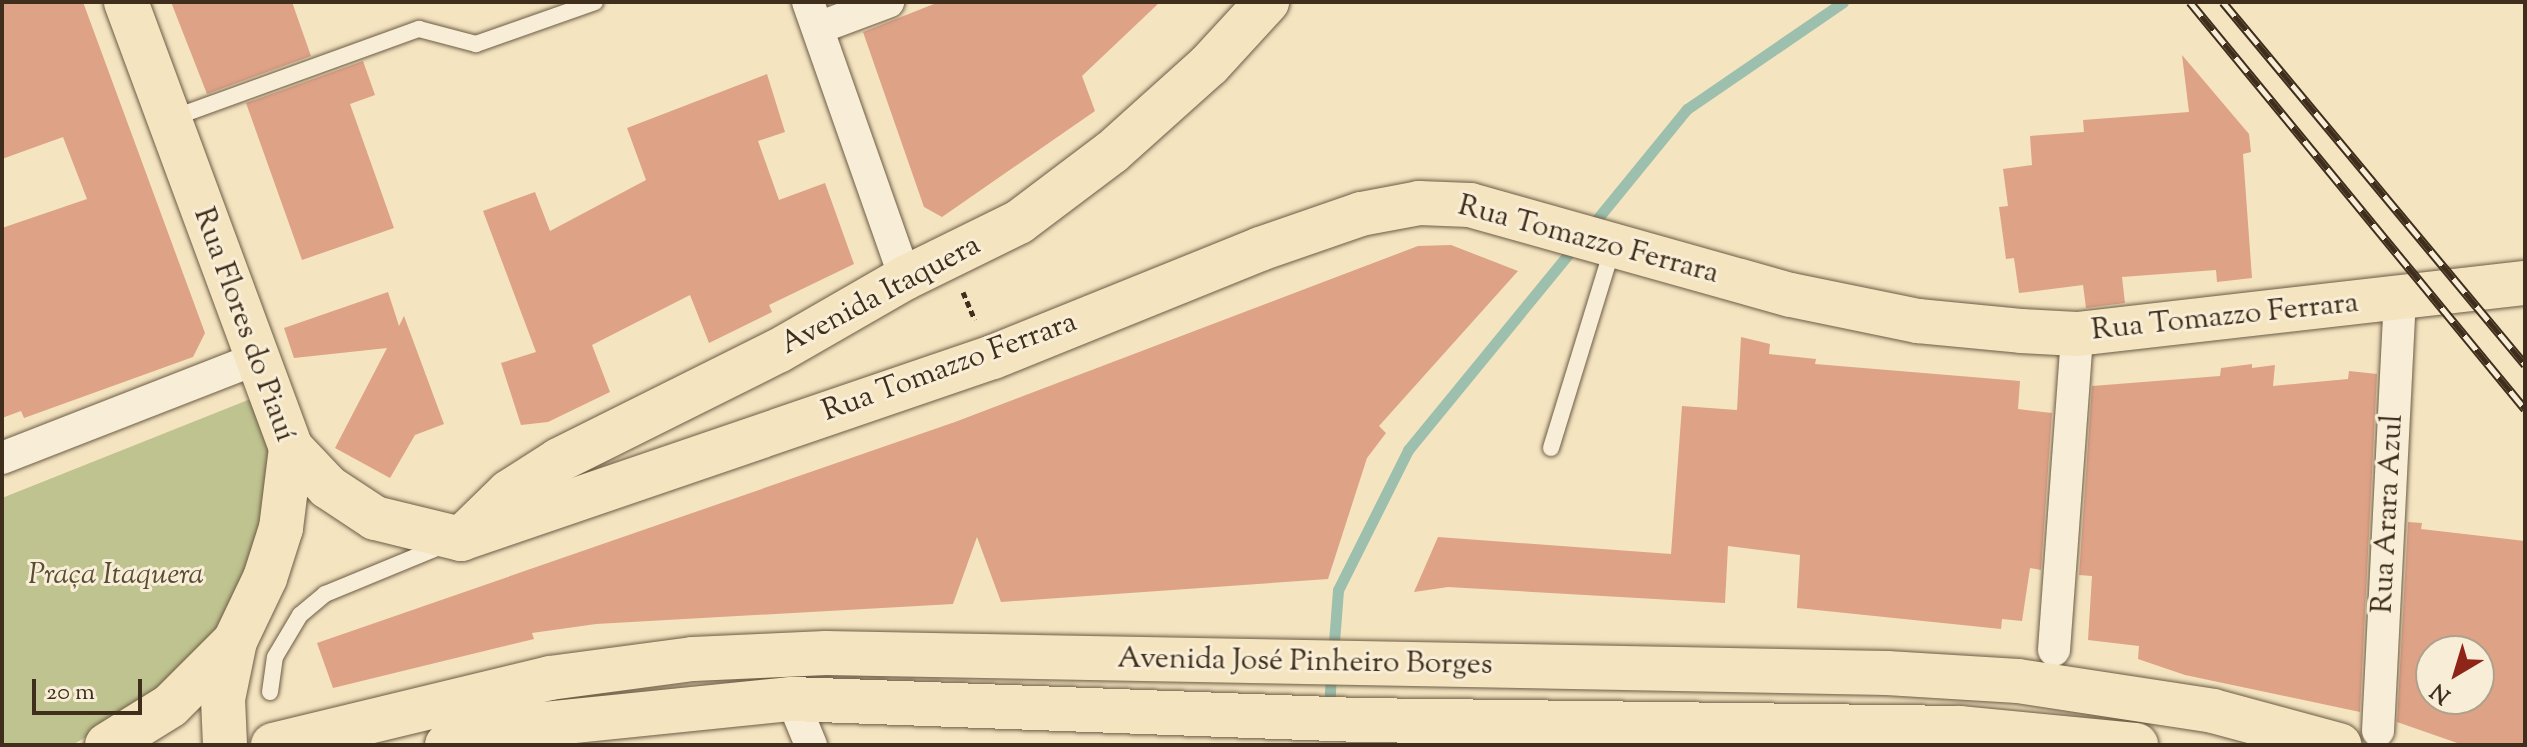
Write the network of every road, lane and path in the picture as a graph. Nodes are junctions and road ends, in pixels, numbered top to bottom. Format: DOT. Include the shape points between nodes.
graph roads {
  1 [pos="126,2"];
  2 [pos="595,2"];
  3 [pos="888,2"];
  4 [pos="1267,2"];
  5 [pos="813,15"];
  6 [pos="169,120"];
  7 [pos="1607,244"];
  8 [pos="948,260"];
  9 [pos="905,278"];
  10 [pos="2525,283"];
  11 [pos="2400,298"];
  12 [pos="2077,334"];
  13 [pos="993,357"];
  14 [pos="256,359"];
  15 [pos="291,448"];
  16 [pos="1551,448"];
  17 [pos="2,458"];
  18 [pos="461,539"];
  19 [pos="235,641"];
  20 [pos="2054,650"];
  21 [pos="270,692"];
  22 [pos="792,699"];
  23 [pos="2359,738"];
  24 [pos="107,745"];
  25 [pos="225,745"];
  26 [pos="273,745"];
  27 [pos="447,745"];
  28 [pos="811,745"];
  29 [pos="2136,745"];
  1 -- 6 [label="main road, Rua Flores do Piauí"];
  2 -- 6 [label="lane" via="476,44 419,29"];
  3 -- 5 [label="street"];
  4 -- 8 [label="main road, Avenida Itaquera" via="1209,65 1112,152 1019,222"];
  5 -- 9 [label="street"];
  6 -- 14 [label="main road, Rua Flores do Piauí"];
  7 -- 12 [label="main road, Rua Tomazzo Ferrara" via="1791,295 1918,321"];
  7 -- 13 [label="main road, Rua Tomazzo Ferrara" via="1470,205 1419,203 1361,214 1260,249"];
  7 -- 16 [label="lane"];
  8 -- 9 [label="main road, Avenida Itaquera"];
  8 -- 13 [label="path"];
  9 -- 18 [label="main road, Avenida Itaquera" via="778,351 559,460 509,492"];
  10 -- 11 [label="main road, Rua Tomazzo Ferrara"];
  11 -- 12 [label="main road, Rua Tomazzo Ferrara"];
  11 -- 23 [label="street, Rua Arara Azul"];
  12 -- 20 [label="street"];
  13 -- 18 [label="main road, Rua Tomazzo Ferrara"];
  14 -- 15 [label="main road, Rua Flores do Piauí"];
  14 -- 17 [label="street"];
  15 -- 18 [label="main road" via="328,487 375,518"];
  15 -- 19 [label="main road, Rua Flores do Piauí" via="281,528 265,578"];
  18 -- 21 [label="lane" via="325,594 283,636"];
  19 -- 24 [label="main road" via="170,706"];
  19 -- 25 [label="main road, Rua Flores do Piauí" via="223,699"];
  22 -- 27 [label="main road, Avenida José Pinheiro Borges" via="525,726"];
  22 -- 28 [label="street"];
  22 -- 29 [label="main road, Avenida José Pinheiro Borges" via="1359,720 1960,728"];
  23 -- 26 [label="main road, Avenida José Pinheiro Borges" via="2018,681 826,653 693,659 550,678"];
}
